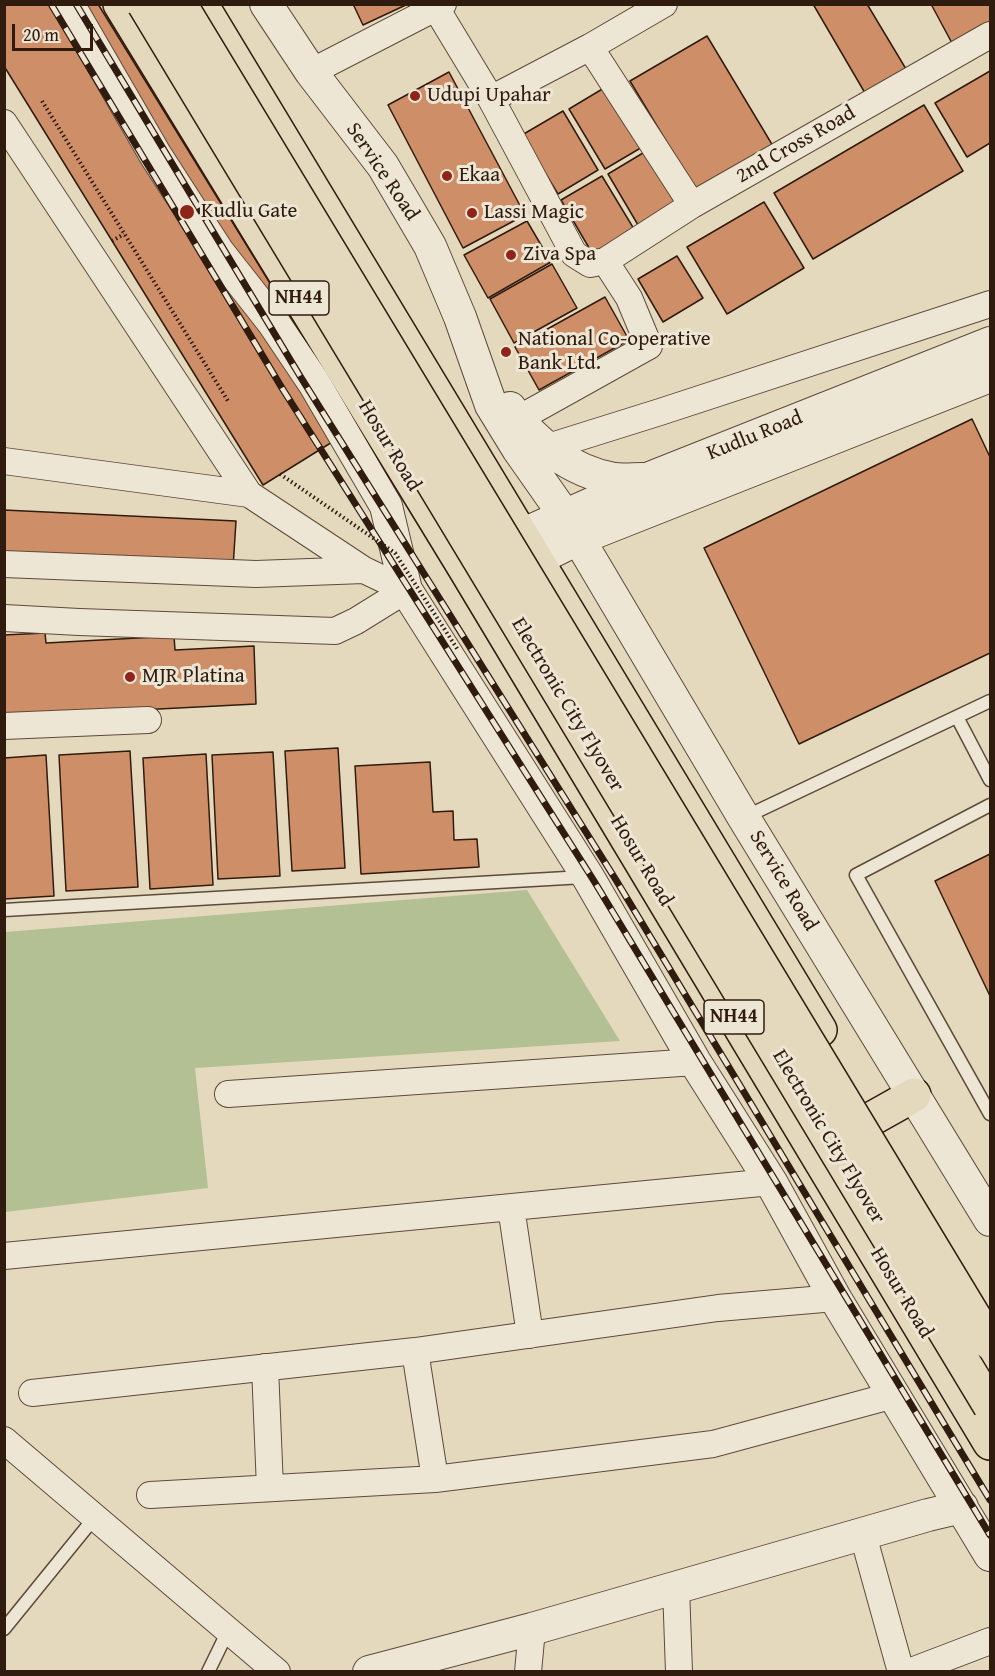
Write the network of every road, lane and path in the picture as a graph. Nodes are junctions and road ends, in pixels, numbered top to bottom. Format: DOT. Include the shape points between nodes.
graph roads {
  1 [pos="68,4"];
  2 [pos="120,4"];
  3 [pos="144,4"];
  4 [pos="180,4"];
  5 [pos="201,4"];
  6 [pos="266,4"];
  7 [pos="664,4"];
  8 [pos="440,6"];
  9 [pos="990,35"];
  10 [pos="590,47"];
  11 [pos="311,72"];
  12 [pos="490,99"];
  13 [pos="42,101"];
  14 [pos="4,123"];
  15 [pos="692,205"];
  16 [pos="605,261"];
  17 [pos="990,304"];
  18 [pos="990,343"];
  19 [pos="473,352"];
  20 [pos="990,376"];
  21 [pos="228,401"];
  22 [pos="518,419"];
  23 [pos="545,448"];
  24 [pos="4,461"];
  25 [pos="280,474"];
  26 [pos="647,479"];
  27 [pos="249,494"];
  28 [pos="572,527"];
  29 [pos="528,547"];
  30 [pos="4,564"];
  31 [pos="364,570"];
  32 [pos="471,579"];
  33 [pos="406,590"];
  34 [pos="4,618"];
  35 [pos="458,650"];
  36 [pos="990,701"];
  37 [pos="957,717"];
  38 [pos="148,720"];
  39 [pos="4,726"];
  40 [pos="990,780"];
  41 [pos="990,805"];
  42 [pos="744,818"];
  43 [pos="588,877"];
  44 [pos="4,910"];
  45 [pos="695,1062"];
  46 [pos="228,1094"];
  47 [pos="914,1095"];
  48 [pos="990,1114"];
  49 [pos="873,1118"];
  50 [pos="771,1182"];
  51 [pos="511,1207"];
  52 [pos="990,1220"];
  53 [pos="4,1256"];
  54 [pos="835,1298"];
  55 [pos="990,1313"];
  56 [pos="530,1335"];
  57 [pos="990,1343"];
  58 [pos="415,1351"];
  59 [pos="265,1367"];
  60 [pos="32,1393"];
  61 [pos="894,1395"];
  62 [pos="990,1406"];
  63 [pos="4,1440"];
  64 [pos="990,1443"];
  65 [pos="435,1479"];
  66 [pos="270,1488"];
  67 [pos="150,1495"];
  68 [pos="962,1507"];
  69 [pos="94,1517"];
  70 [pos="863,1535"];
  71 [pos="990,1555"];
  72 [pos="676,1587"];
  73 [pos="4,1629"];
  74 [pos="532,1629"];
  75 [pos="228,1630"];
  76 [pos="990,1641"];
  77 [pos="208,1671"];
  78 [pos="277,1671"];
  79 [pos="369,1671"];
  80 [pos="528,1671"];
  81 [pos="679,1671"];
  82 [pos="901,1671"];
  83 [pos="909,1671"];
  1 -- 33 [label="street, Hosur Road" via="156,156 218,252 314,383 386,506"];
  2 -- 32 [label="highway, Hosur Road / NH44"];
  3 -- 62 [label="highway, Electronic City Flyover, bridge"];
  4 -- 57 [label="highway, Electronic City Flyover, bridge"];
  5 -- 29 [label="highway"];
  6 -- 11 [label="street, Service Road"];
  7 -- 10 [label="street"];
  8 -- 11 [label="street"];
  8 -- 12 [label="street"];
  9 -- 15 [label="street, 2nd Cross Road"];
  10 -- 12 [label="street"];
  10 -- 15 [label="street"];
  11 -- 19 [label="street, Service Road" via="383,166 430,246"];
  12 -- 16 [label="street" via="574,254 590,264"];
  13 -- 21 [label="path"];
  14 -- 27 [label="street"];
  15 -- 16 [label="street, 2nd Cross Road"];
  16 -- 22 [label="street" via="629,298 649,346"];
  17 -- 23 [label="street"];
  18 -- 26 [label="street, Kudlu Road"];
  19 -- 22 [label="street"];
  19 -- 28 [label="street, Service Road" via="491,405"];
  20 -- 28 [label="street, Kudlu Road"];
  22 -- 23 [label="street"];
  23 -- 26 [label="street" via="589,472 614,479"];
  24 -- 27 [label="street"];
  25 -- 35 [label="path, bridge" via="395,553"];
  26 -- 28 [label="street, Kudlu Road"];
  27 -- 31 [label="street"];
  28 -- 29 [label="street, Kudlu Road"];
  28 -- 42 [label="street, Service Road"];
  29 -- 32 [label="street, Kudlu Road"];
  29 -- 49 [label="highway"];
  30 -- 31 [label="street" via="256,574"];
  31 -- 33 [label="street"];
  32 -- 64 [label="highway, Hosur Road / NH44"];
  33 -- 34 [label="street" via="335,631"];
  33 -- 43 [label="street, Hosur Road"];
  36 -- 37 [label="lane"];
  37 -- 40 [label="lane"];
  37 -- 42 [label="lane"];
  38 -- 39 [label="street"];
  41 -- 48 [label="lane" via="856,875"];
  42 -- 47 [label="street, Service Road"];
  43 -- 44 [label="lane"];
  43 -- 45 [label="street, Hosur Road"];
  45 -- 46 [label="street"];
  45 -- 50 [label="street, Hosur Road"];
  47 -- 49 [label="highway"];
  47 -- 52 [label="street, Service Road"];
  49 -- 55 [label="highway"];
  50 -- 51 [label="street"];
  50 -- 54 [label="street, Hosur Road"];
  51 -- 53 [label="street"];
  51 -- 56 [label="street"];
  54 -- 56 [label="street" via="718,1308"];
  54 -- 61 [label="street, Hosur Road"];
  56 -- 58 [label="street"];
  58 -- 59 [label="street"];
  58 -- 65 [label="street"];
  59 -- 60 [label="street"];
  59 -- 66 [label="street"];
  61 -- 65 [label="street" via="713,1444"];
  61 -- 68 [label="street, Hosur Road"];
  63 -- 69 [label="street"];
  65 -- 66 [label="street"];
  66 -- 67 [label="street"];
  68 -- 70 [label="street"];
  68 -- 71 [label="street, Hosur Road"];
  69 -- 73 [label="lane"];
  69 -- 75 [label="street"];
  70 -- 72 [label="street"];
  70 -- 82 [label="street"];
  72 -- 74 [label="street"];
  72 -- 81 [label="street"];
  74 -- 79 [label="street"];
  74 -- 80 [label="street"];
  75 -- 77 [label="lane"];
  75 -- 78 [label="street"];
  76 -- 83 [label="street"];
}
